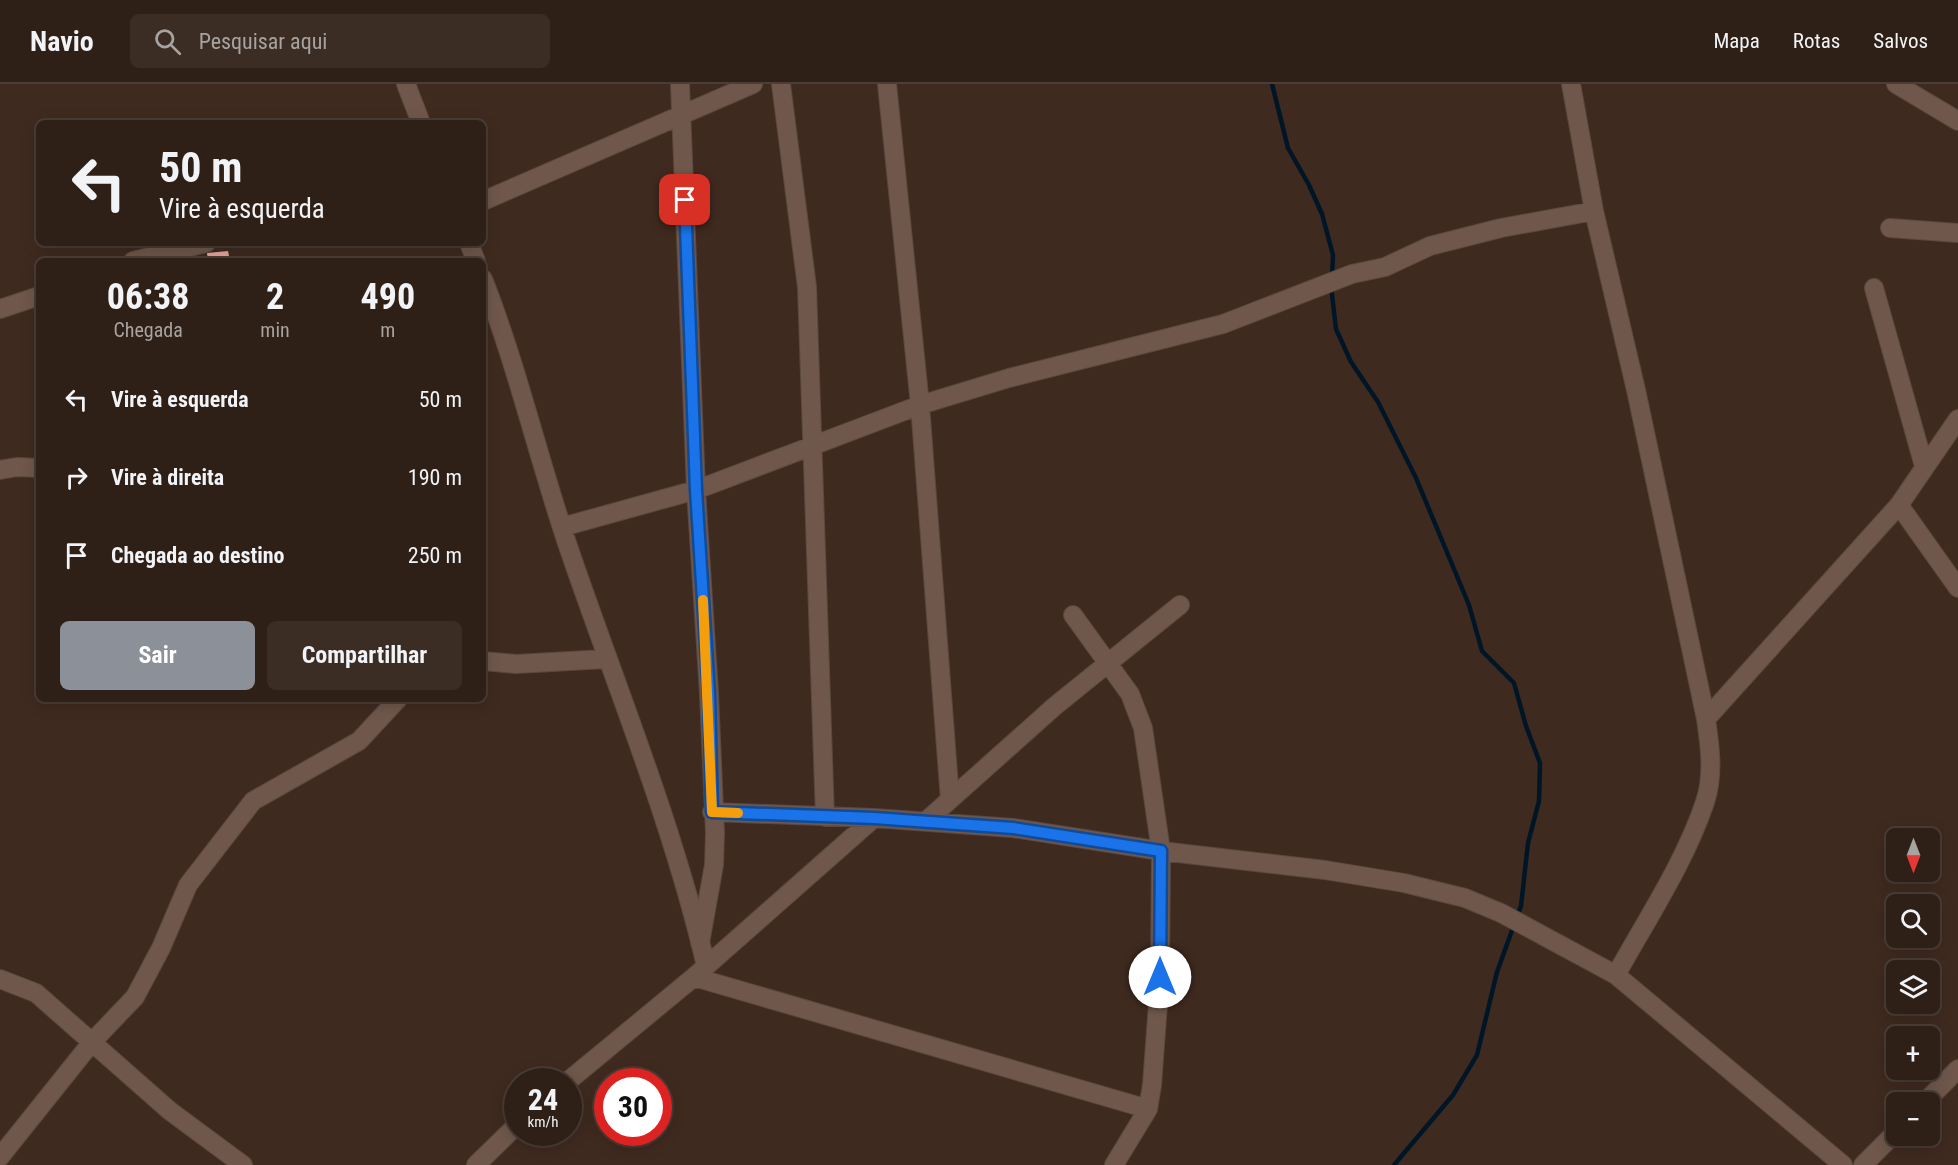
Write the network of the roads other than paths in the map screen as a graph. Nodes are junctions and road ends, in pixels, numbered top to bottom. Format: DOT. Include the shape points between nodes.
graph roads {
  1 [pos="406,84"];
  2 [pos="680,84"];
  3 [pos="753,84"];
  4 [pos="781,84"];
  5 [pos="887,84"];
  6 [pos="1570,84"];
  7 [pos="1896,84"];
  8 [pos="681,117"];
  9 [pos="421,120"];
  10 [pos="1958,121"];
  11 [pos="486,200"];
  12 [pos="1594,211"];
  13 [pos="1890,228"];
  14 [pos="1958,233"];
  15 [pos="194,246"];
  16 [pos="145,258"];
  17 [pos="486,286"];
  18 [pos="1874,288"];
  19 [pos="36,297"];
  20 [pos="0,309"];
  21 [pos="920,405"];
  22 [pos="1958,419"];
  23 [pos="811,444"];
  24 [pos="1924,466"];
  25 [pos="36,468"];
  26 [pos="0,470"];
  27 [pos="696,490"];
  28 [pos="1899,505"];
  29 [pos="561,527"];
  30 [pos="1958,588"];
  31 [pos="1180,605"];
  32 [pos="1073,615"];
  33 [pos="606,659"];
  34 [pos="486,661"];
  35 [pos="1107,663"];
  36 [pos="395,702"];
  37 [pos="1706,719"];
  38 [pos="950,800"];
  39 [pos="712,812"];
  40 [pos="825,816"];
  41 [pos="874,818"];
  42 [pos="925,822"];
  43 [pos="1161,851"];
  44 [pos="700,943"];
  45 [pos="700,972"];
  46 [pos="1617,975"];
  47 [pos="0,979"];
  48 [pos="92,1042"];
  49 [pos="1958,1069"];
  50 [pos="582,1070"];
  51 [pos="1935,1092"];
  52 [pos="1148,1109"];
  53 [pos="504,1138"];
  54 [pos="1886,1142"];
  55 [pos="0,1157"];
  56 [pos="243,1165"];
  57 [pos="476,1165"];
  58 [pos="1114,1165"];
  59 [pos="1843,1165"];
  60 [pos="1863,1165"];
  1 -- 9 [label="street"];
  2 -- 8 [label="street"];
  3 -- 8 [label="street"];
  4 -- 23 [label="street" via="806,257"];
  5 -- 21 [label="street"];
  6 -- 12 [label="street"];
  7 -- 10 [label="street"];
  8 -- 11 [label="street"];
  8 -- 27 [label="street"];
  12 -- 21 [label="street" via="1430,246 1385,267 1352,274 1223,324 1009,378"];
  12 -- 37 [label="street"];
  13 -- 14 [label="street"];
  15 -- 16 [label="street"];
  17 -- 29 [label="street" via="501,323"];
  18 -- 24 [label="street"];
  19 -- 20 [label="street"];
  21 -- 23 [label="street"];
  21 -- 38 [label="street"];
  22 -- 24 [label="street"];
  23 -- 27 [label="street"];
  23 -- 40 [label="street"];
  24 -- 28 [label="street"];
  25 -- 26 [label="street"];
  27 -- 29 [label="street"];
  27 -- 39 [label="street"];
  28 -- 30 [label="street"];
  28 -- 37 [label="street"];
  29 -- 33 [label="street"];
  31 -- 35 [label="street"];
  32 -- 35 [label="street"];
  33 -- 34 [label="street" via="516,664"];
  33 -- 44 [label="street" via="663,809"];
  35 -- 38 [label="street"];
  35 -- 43 [label="street" via="1130,694 1143,728"];
  36 -- 48 [label="street" via="359,741 253,801 188,885 135,997"];
  37 -- 46 [label="street" via="1712,758 1706,800 1681,856"];
  38 -- 42 [label="street"];
  39 -- 40 [label="street"];
  39 -- 44 [label="street" via="714,866"];
  40 -- 41 [label="street"];
  41 -- 42 [label="street"];
  41 -- 45 [label="street"];
  42 -- 43 [label="street" via="1013,828"];
  43 -- 46 [label="street" via="1325,870 1465,898 1535,930"];
  43 -- 52 [label="street" via="1160,977"];
  44 -- 45 [label="street"];
  45 -- 50 [label="street"];
  45 -- 52 [label="street"];
  46 -- 59 [label="street"];
  47 -- 48 [label="street" via="36,993"];
  48 -- 55 [label="street"];
  48 -- 56 [label="street" via="170,1111"];
  49 -- 51 [label="street"];
  52 -- 58 [label="street"];
  53 -- 57 [label="street"];
  54 -- 60 [label="street"];
}
